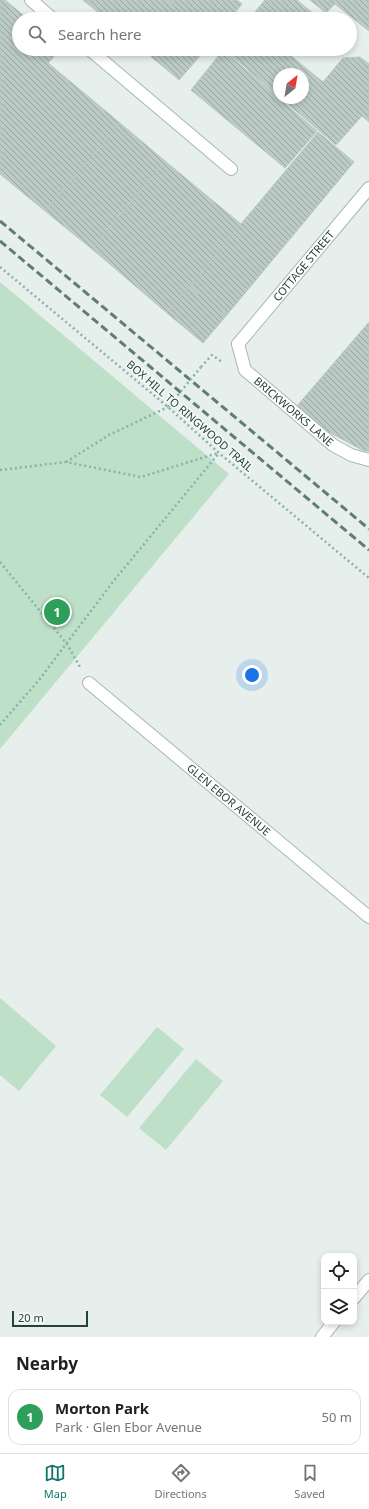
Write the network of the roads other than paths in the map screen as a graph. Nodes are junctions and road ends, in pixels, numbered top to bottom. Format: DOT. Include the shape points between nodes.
graph roads {
  1 [pos="31,0"];
  2 [pos="45,12"];
  3 [pos="96,56"];
  4 [pos="231,169"];
  5 [pos="369,188"];
  6 [pos="238,344"];
  7 [pos="369,460"];
  8 [pos="89,683"];
  9 [pos="369,917"];
  10 [pos="369,1280"];
  11 [pos="357,1294"];
  12 [pos="332,1325"];
  13 [pos="322,1337"];
  1 -- 2 [label="street"];
  3 -- 4 [label="street"];
  5 -- 6 [label="street, COTTAGE STREET"];
  6 -- 7 [label="street, BRICKWORKS LANE" via="245,370 332,445 351,455"];
  8 -- 9 [label="street, GLEN EBOR AVENUE"];
  10 -- 11 [label="street"];
  12 -- 13 [label="street"];
}
